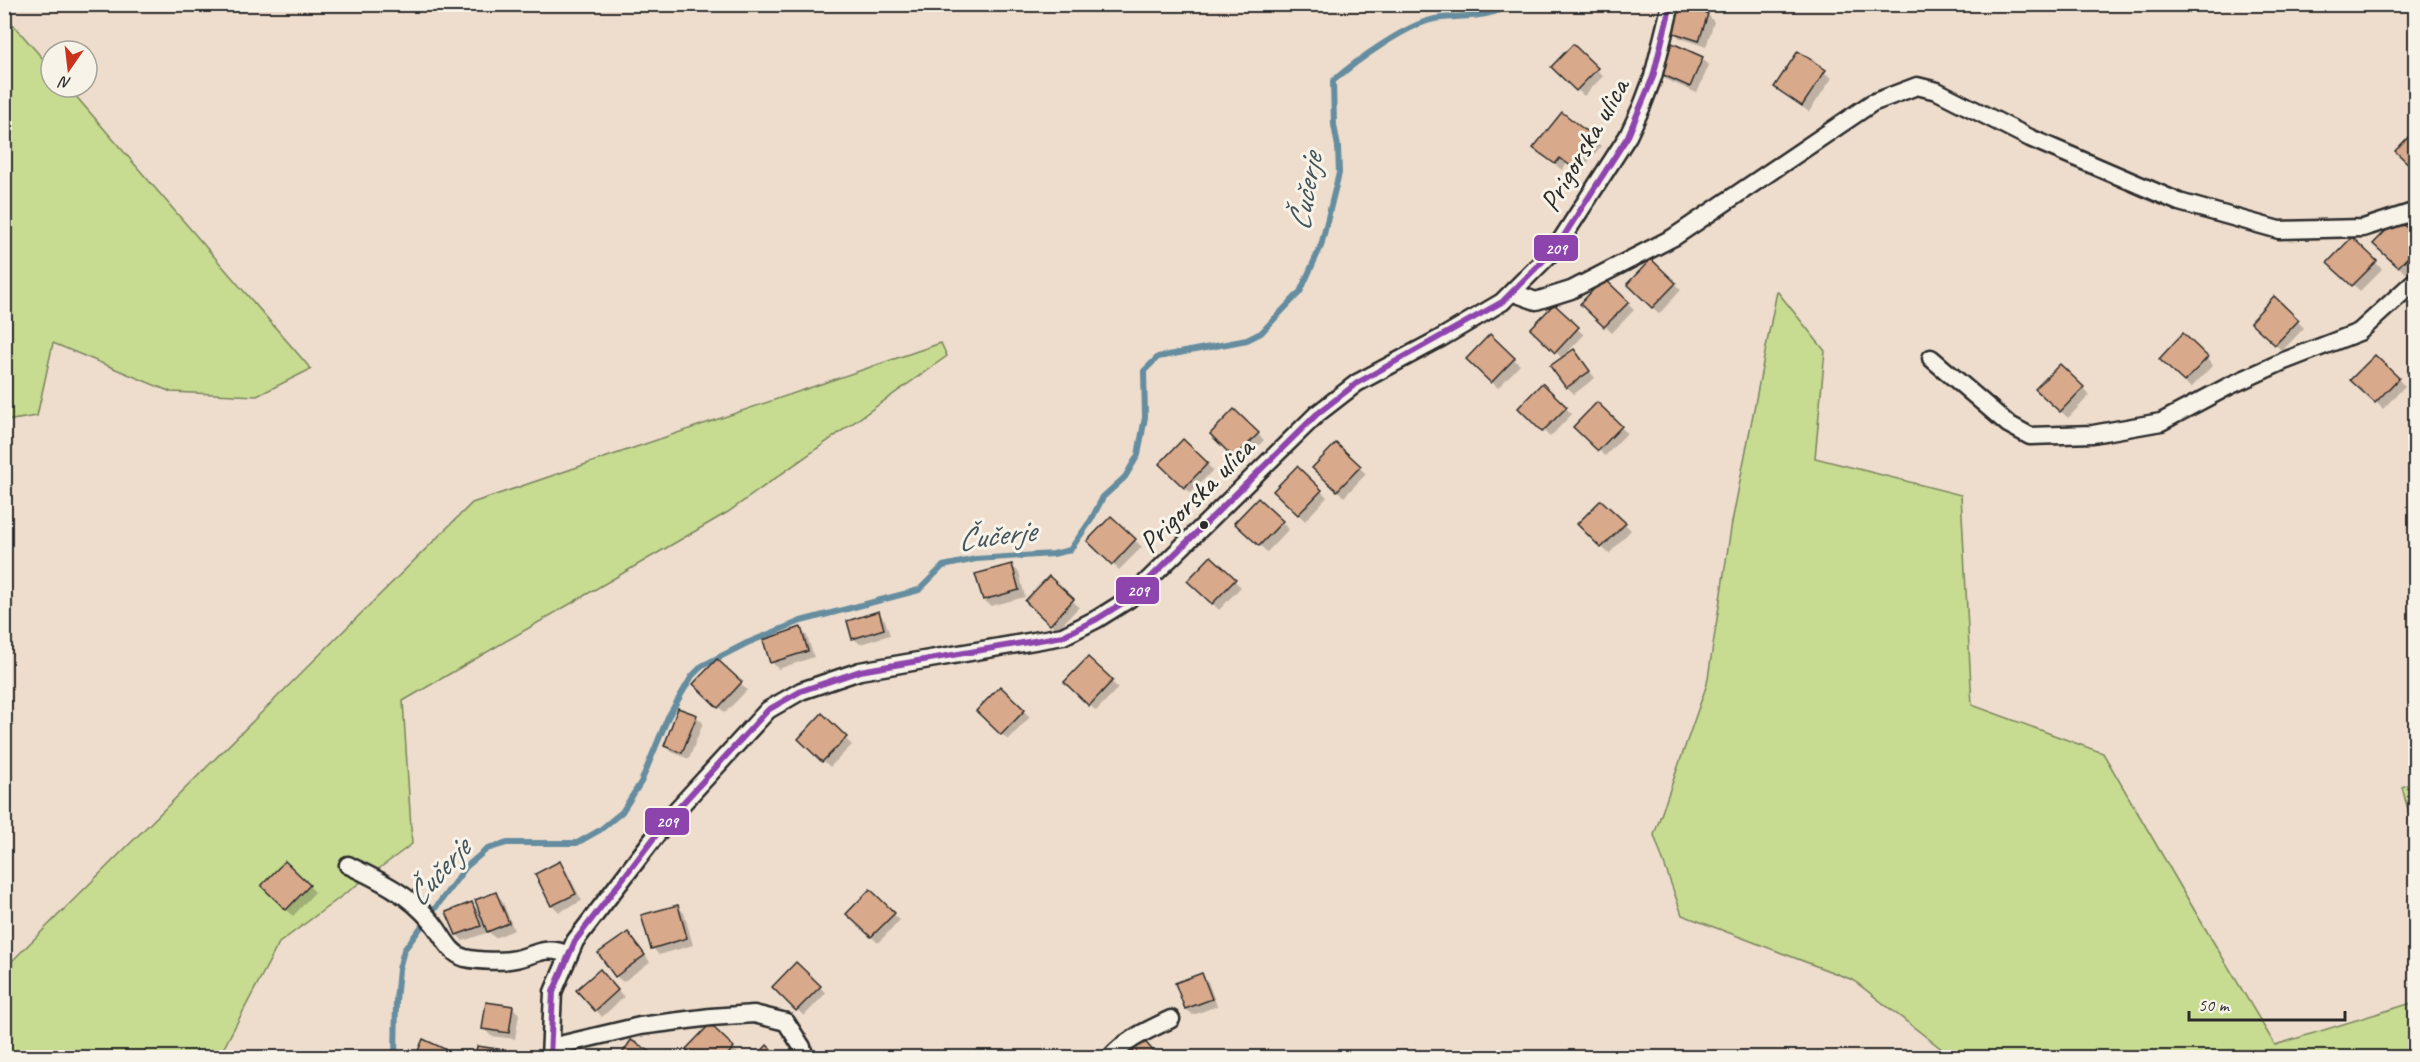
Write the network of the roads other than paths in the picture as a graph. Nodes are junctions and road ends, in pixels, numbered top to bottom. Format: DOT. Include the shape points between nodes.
graph roads {
  1 [pos="1671,4"];
  2 [pos="2415,211"];
  3 [pos="2415,280"];
  4 [pos="1514,293"];
  5 [pos="1931,358"];
  6 [pos="348,865"];
  7 [pos="569,954"];
  8 [pos="1171,1019"];
  9 [pos="550,1052"];
  10 [pos="805,1058"];
  11 [pos="1110,1058"];
  1 -- 4 [label="street, Prigorska ulica" via="1653,77 1628,136 1556,248"];
  2 -- 4 [label="street" via="2362,228 2279,230 2180,202 2030,138 1937,91 1917,86 1872,103 1674,237 1622,264 1571,290 1536,301"];
  3 -- 5 [label="street" via="2359,332 2229,386 2162,422 2094,434 2030,436 2008,424"];
  4 -- 7 [label="street, Prigorska ulica" via="1440,339 1357,383 1317,414 1129,599 1097,619 1063,636 860,671 801,691 768,710 670,817 596,912"];
  6 -- 7 [label="street" via="387,883 408,899 433,923 446,944 464,958 514,960 548,949"];
  7 -- 9 [label="street, Prigorska ulica" via="553,992"];
  8 -- 11 [label="street" via="1118,1048"];
  9 -- 10 [label="street" via="640,1026 754,1014 786,1022"];
}
